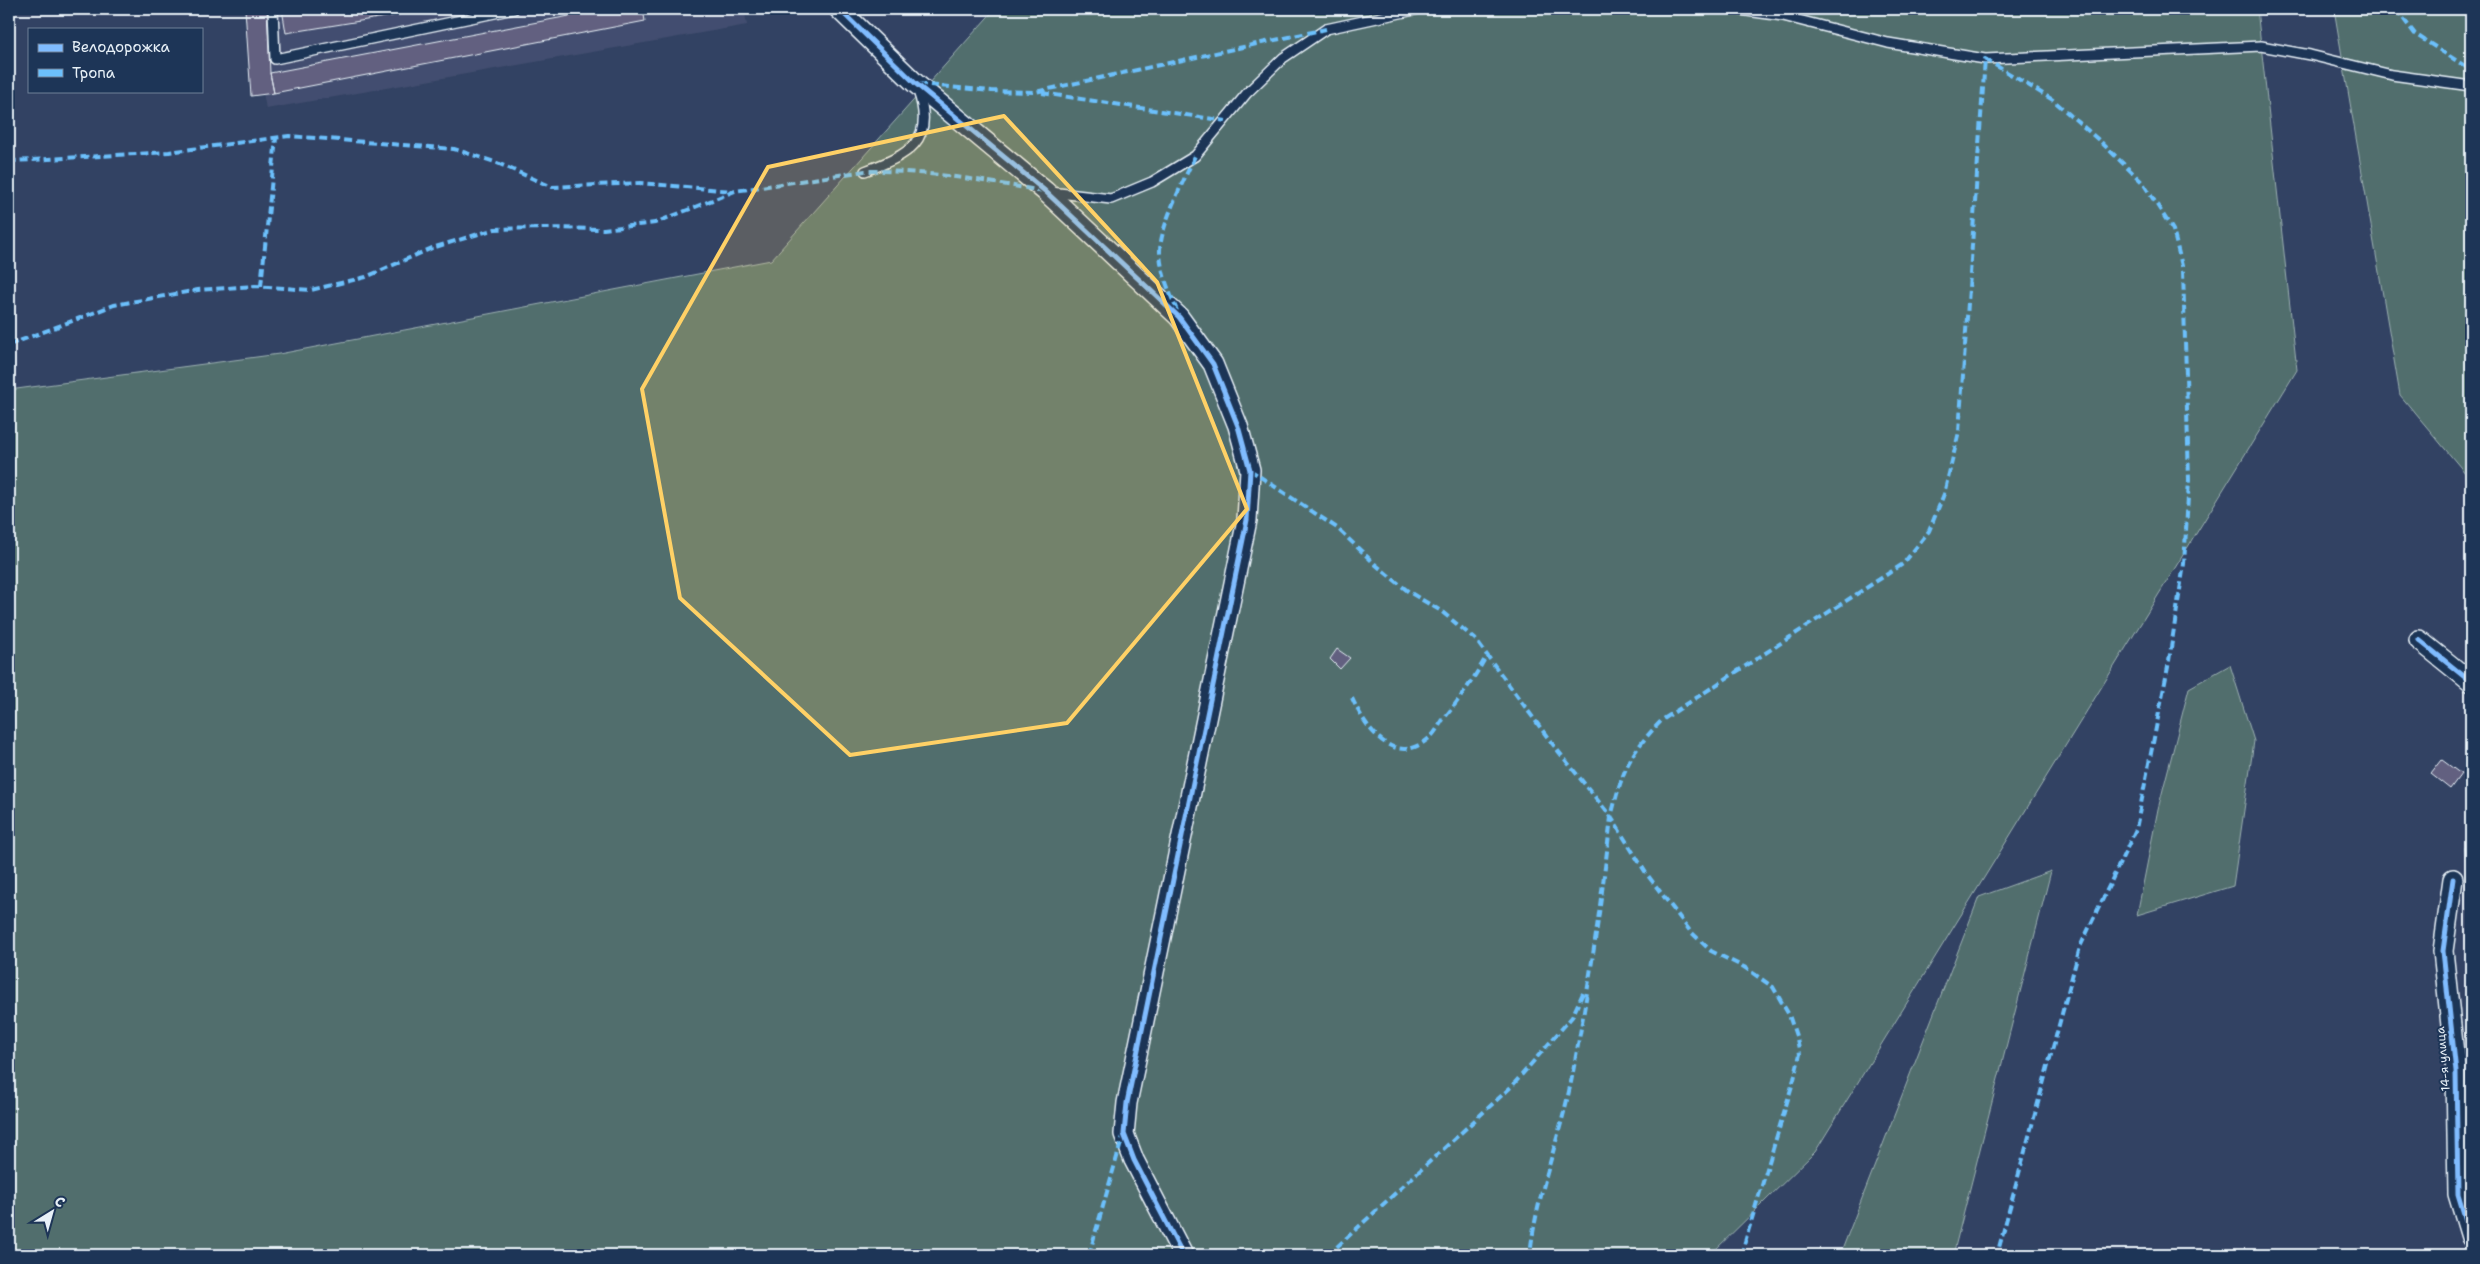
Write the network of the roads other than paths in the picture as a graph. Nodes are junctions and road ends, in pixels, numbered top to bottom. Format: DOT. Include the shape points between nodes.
graph roads {
  1 [pos="273,9"];
  2 [pos="514,9"];
  3 [pos="839,9"];
  4 [pos="1419,9"];
  5 [pos="1732,9"];
  6 [pos="916,83"];
  7 [pos="2471,86"];
  8 [pos="865,171"];
  9 [pos="1045,191"];
  10 [pos="2419,640"];
  11 [pos="2471,682"];
  12 [pos="2453,879"];
  13 [pos="2471,1237"];
  14 [pos="1183,1255"];
  1 -- 2 [label="lane" via="275,59"];
  3 -- 6 [label="street"];
  4 -- 9 [label="lane" via="1326,29 1277,64 1247,93 1195,156 1152,182 1111,199"];
  5 -- 7 [label="lane" via="1783,16 1888,43 1985,59 2261,46 2392,75"];
  6 -- 8 [label="lane" via="925,112 918,140 900,158"];
  6 -- 9 [label="street"];
  9 -- 14 [label="street" via="1185,324 1214,364 1238,426 1250,470 1247,520 1127,1103 1124,1134"];
  10 -- 11 [label="street"];
  12 -- 13 [label="street, 14-я улица" via="2443,951 2456,1072 2458,1194"];
}
